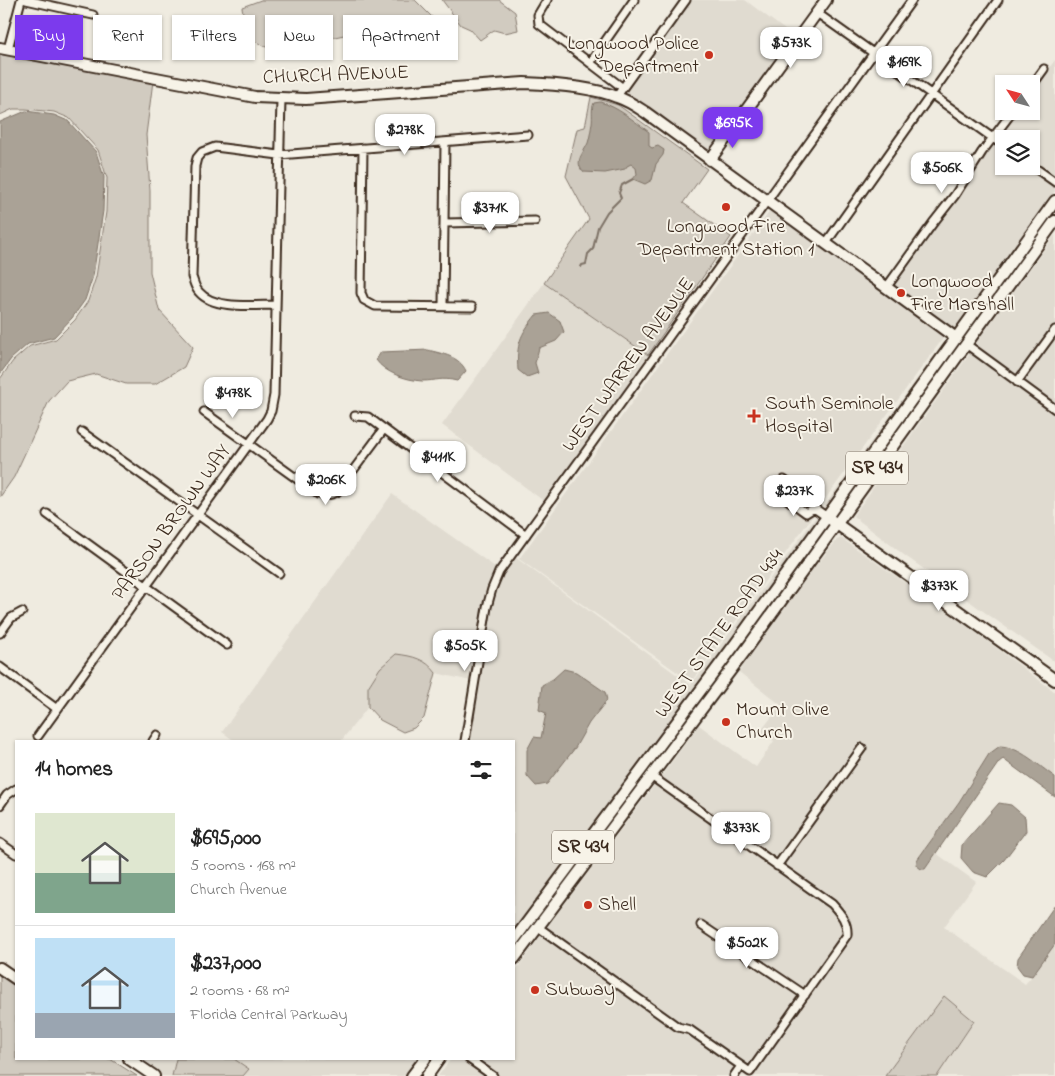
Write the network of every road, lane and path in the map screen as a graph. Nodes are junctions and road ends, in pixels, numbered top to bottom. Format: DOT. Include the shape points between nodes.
graph roads {
  1 [pos="21,0"];
  2 [pos="26,0"];
  3 [pos="547,0"];
  4 [pos="634,0"];
  5 [pos="686,0"];
  6 [pos="826,0"];
  7 [pos="912,0"];
  8 [pos="998,0"];
  9 [pos="817,12"];
  10 [pos="93,15"];
  11 [pos="4,49"];
  12 [pos="874,54"];
  13 [pos="590,63"];
  14 [pos="1044,70"];
  15 [pos="1040,75"];
  16 [pos="623,88"];
  17 [pos="931,94"];
  18 [pos="617,96"];
  19 [pos="281,99"];
  20 [pos="1006,120"];
  21 [pos="528,135"];
  22 [pos="993,138"];
  23 [pos="445,142"];
  24 [pos="363,148"];
  25 [pos="280,156"];
  26 [pos="710,160"];
  27 [pos="1040,171"];
  28 [pos="1055,182"];
  29 [pos="1055,200"];
  30 [pos="768,201"];
  31 [pos="536,221"];
  32 [pos="1055,221"];
  33 [pos="445,223"];
  34 [pos="826,243"];
  35 [pos="886,288"];
  36 [pos="276,305"];
  37 [pos="443,306"];
  38 [pos="472,307"];
  39 [pos="968,321"];
  40 [pos="1055,330"];
  41 [pos="956,338"];
  42 [pos="966,344"];
  43 [pos="955,360"];
  44 [pos="1018,382"];
  45 [pos="1055,409"];
  46 [pos="204,412"];
  47 [pos="355,416"];
  48 [pos="384,429"];
  49 [pos="82,432"];
  50 [pos="249,444"];
  51 [pos="784,480"];
  52 [pos="776,491"];
  53 [pos="814,508"];
  54 [pos="47,514"];
  55 [pos="198,515"];
  56 [pos="827,517"];
  57 [pos="837,524"];
  58 [pos="526,535"];
  59 [pos="279,573"];
  60 [pos="146,586"];
  61 [pos="22,612"];
  62 [pos="0,633"];
  63 [pos="227,645"];
  64 [pos="0,667"];
  65 [pos="1055,680"];
  66 [pos="58,709"];
  67 [pos="38,736"];
  68 [pos="465,740"];
  69 [pos="862,748"];
  70 [pos="652,756"];
  71 [pos="641,770"];
  72 [pos="651,776"];
  73 [pos="15,790"];
  74 [pos="638,793"];
  75 [pos="0,805"];
  76 [pos="0,843"];
  77 [pos="15,853"];
  78 [pos="777,866"];
  79 [pos="701,924"];
  80 [pos="538,927"];
  81 [pos="515,939"];
  82 [pos="515,958"];
  83 [pos="0,968"];
  84 [pos="15,978"];
  85 [pos="805,995"];
  86 [pos="130,1060"];
  87 [pos="424,1060"];
  88 [pos="438,1060"];
  89 [pos="470,1060"];
  90 [pos="741,1066"];
  91 [pos="154,1076"];
  92 [pos="412,1076"];
  93 [pos="427,1076"];
  94 [pos="493,1076"];
  95 [pos="734,1076"];
  1 -- 11 [label="street"];
  2 -- 10 [label="street"];
  3 -- 13 [label="street" via="540,10 538,24"];
  4 -- 13 [label="street"];
  5 -- 16 [label="street"];
  6 -- 9 [label="main road"];
  7 -- 12 [label="street, WEST WARREN AVENUE"];
  8 -- 17 [label="street"];
  9 -- 12 [label="street"];
  9 -- 26 [label="main road"];
  11 -- 19 [label="main road, CHURCH AVENUE" via="227,93"];
  12 -- 17 [label="street"];
  12 -- 30 [label="street, WEST WARREN AVENUE"];
  13 -- 16 [label="street"];
  14 -- 15 [label="street"];
  16 -- 18 [label="street"];
  17 -- 22 [label="street"];
  17 -- 34 [label="street"];
  18 -- 19 [label="main road, CHURCH AVENUE" via="554,84 524,83"];
  18 -- 26 [label="main road, CHURCH AVENUE" via="645,112"];
  19 -- 25 [label="street, PARSON BROWN WAY"];
  20 -- 22 [label="street"];
  21 -- 23 [label="street"];
  22 -- 35 [label="street"];
  23 -- 24 [label="street"];
  23 -- 33 [label="street"];
  24 -- 25 [label="street"];
  24 -- 37 [label="street" via="361,294 364,300 375,306"];
  25 -- 36 [label="street, PARSON BROWN WAY"];
  25 -- 36 [label="street" via="215,147 202,152 195,166 192,278 199,292 222,304"];
  26 -- 30 [label="main road, CHURCH AVENUE"];
  27 -- 28 [label="street"];
  29 -- 39 [label="main road, WEST STATE ROAD 434 / SR 434"];
  30 -- 34 [label="main road, CHURCH AVENUE"];
  30 -- 58 [label="street, WEST WARREN AVENUE"];
  31 -- 33 [label="street"];
  32 -- 42 [label="main road, WEST STATE ROAD 434 / SR 434"];
  33 -- 37 [label="street"];
  34 -- 35 [label="main road, CHURCH AVENUE"];
  35 -- 41 [label="main road, CHURCH AVENUE"];
  36 -- 50 [label="street, PARSON BROWN WAY" via="273,404"];
  37 -- 38 [label="street"];
  39 -- 41 [label="main road, WEST STATE ROAD 434 / SR 434"];
  39 -- 42 [label="main road"];
  40 -- 44 [label="street"];
  41 -- 43 [label="main road"];
  41 -- 56 [label="main road, WEST STATE ROAD 434 / SR 434"];
  42 -- 43 [label="main road, WEST STATE ROAD 434 / SR 434"];
  42 -- 44 [label="street"];
  43 -- 57 [label="main road, WEST STATE ROAD 434 / SR 434"];
  44 -- 45 [label="street"];
  46 -- 50 [label="street"];
  47 -- 48 [label="street" via="368,417"];
  48 -- 50 [label="street" via="332,495 318,494"];
  48 -- 58 [label="street"];
  49 -- 55 [label="street"];
  50 -- 55 [label="street, PARSON BROWN WAY"];
  51 -- 53 [label="street" via="814,501"];
  52 -- 53 [label="street" via="806,513"];
  53 -- 56 [label="street"];
  54 -- 60 [label="street"];
  55 -- 59 [label="street"];
  55 -- 60 [label="street, PARSON BROWN WAY"];
  56 -- 57 [label="main road"];
  56 -- 70 [label="main road, WEST STATE ROAD 434 / SR 434"];
  57 -- 65 [label="main road"];
  57 -- 72 [label="main road, WEST STATE ROAD 434 / SR 434"];
  58 -- 68 [label="street, WEST WARREN AVENUE" via="492,589"];
  60 -- 63 [label="street"];
  60 -- 66 [label="street, PARSON BROWN WAY"];
  61 -- 62 [label="street" via="11,618"];
  64 -- 66 [label="street"];
  66 -- 67 [label="street, PARSON BROWN WAY"];
  69 -- 78 [label="street"];
  70 -- 71 [label="main road, WEST STATE ROAD 434 / SR 434"];
  70 -- 72 [label="main road"];
  71 -- 74 [label="main road"];
  71 -- 81 [label="main road, WEST STATE ROAD 434 / SR 434"];
  72 -- 74 [label="main road, WEST STATE ROAD 434 / SR 434"];
  72 -- 78 [label="street"];
  73 -- 75 [label="street"];
  74 -- 80 [label="main road, WEST STATE ROAD 434 / SR 434"];
  76 -- 77 [label="street"];
  78 -- 85 [label="street" via="832,904 848,927 846,935"];
  79 -- 85 [label="street"];
  80 -- 82 [label="main road, WEST STATE ROAD 434 / SR 434"];
  80 -- 90 [label="street" via="678,1027 690,1030"];
  83 -- 84 [label="main road"];
  85 -- 90 [label="street" via="750,1072"];
  86 -- 91 [label="main road"];
  87 -- 92 [label="main road"];
  88 -- 93 [label="main road"];
  89 -- 94 [label="street"];
  90 -- 95 [label="street"];
}
